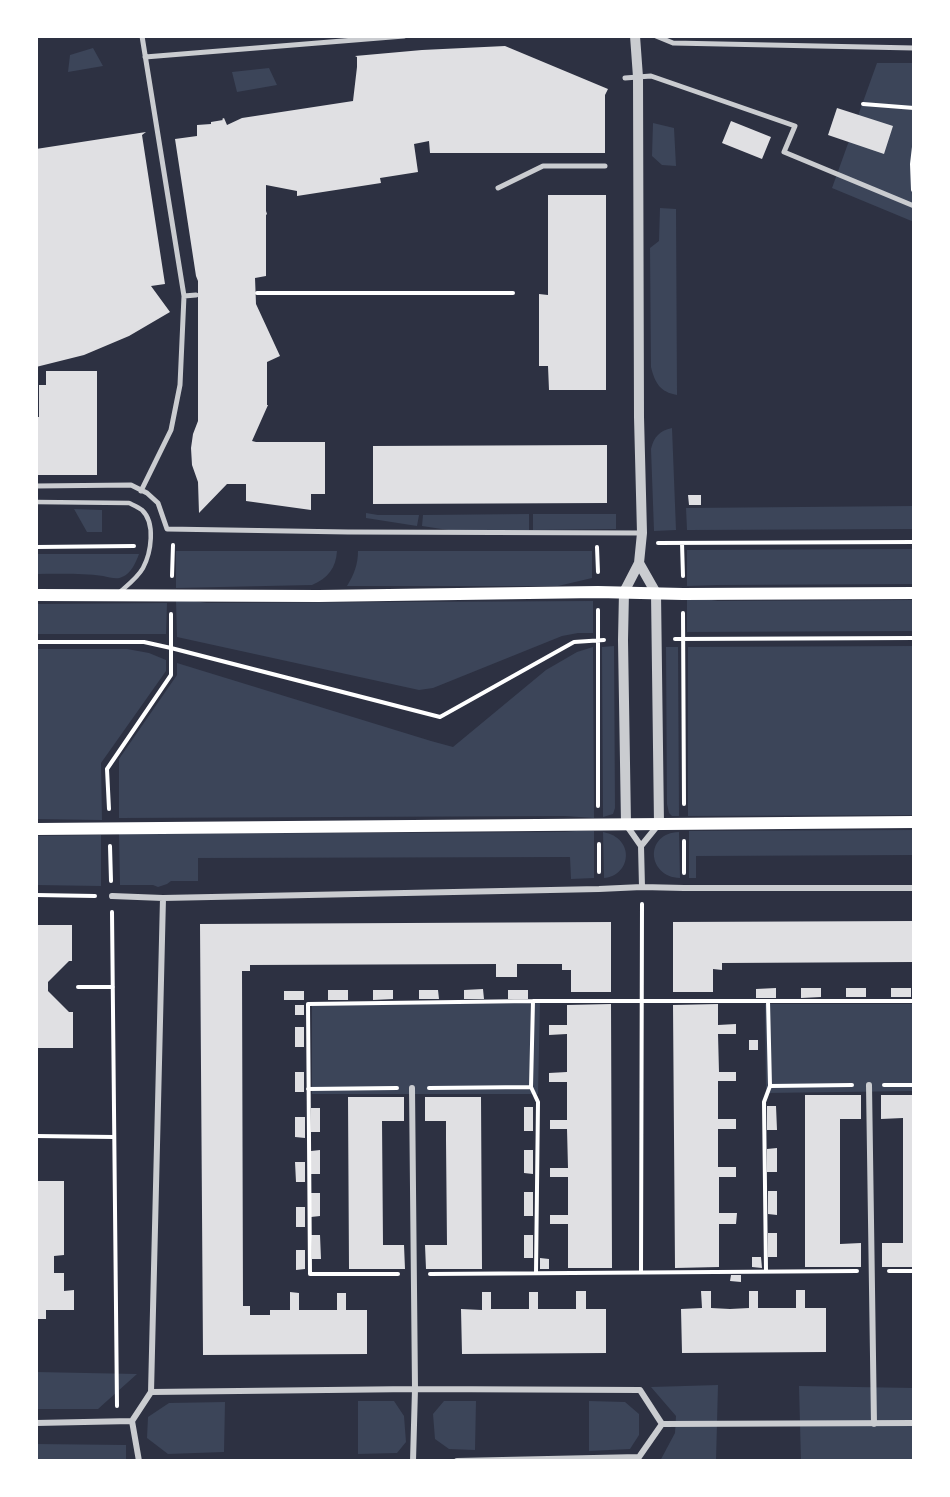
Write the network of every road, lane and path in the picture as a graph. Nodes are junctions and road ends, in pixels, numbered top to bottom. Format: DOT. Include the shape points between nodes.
graph roads {
  1 [pos="142,36"];
  2 [pos="404,36"];
  3 [pos="635,36"];
  4 [pos="656,36"];
  5 [pos="914,48"];
  6 [pos="145,57"];
  7 [pos="638,77"];
  8 [pos="625,78"];
  9 [pos="863,104"];
  10 [pos="914,108"];
  11 [pos="914,147"];
  12 [pos="605,166"];
  13 [pos="498,188"];
  14 [pos="914,206"];
  15 [pos="513,293"];
  16 [pos="257,294"];
  17 [pos="196,295"];
  18 [pos="184,296"];
  19 [pos="36,486"];
  20 [pos="141,491"];
  21 [pos="36,502"];
  22 [pos="173,529"];
  23 [pos="642,533"];
  24 [pos="597,543"];
  25 [pos="682,543"];
  26 [pos="639,563"];
  27 [pos="598,592"];
  28 [pos="624,592"];
  29 [pos="657,592"];
  30 [pos="914,593"];
  31 [pos="683,594"];
  32 [pos="36,595"];
  33 [pos="117,595"];
  34 [pos="171,595"];
  35 [pos="914,638"];
  36 [pos="683,639"];
  37 [pos="597,640"];
  38 [pos="623,640"];
  39 [pos="657,640"];
  40 [pos="36,642"];
  41 [pos="171,648"];
  42 [pos="914,822"];
  43 [pos="684,823"];
  44 [pos="598,824"];
  45 [pos="626,824"];
  46 [pos="659,824"];
  47 [pos="110,828"];
  48 [pos="36,829"];
  49 [pos="641,846"];
  50 [pos="642,887"];
  51 [pos="684,888"];
  52 [pos="914,888"];
  53 [pos="599,889"];
  54 [pos="36,895"];
  55 [pos="112,896"];
  56 [pos="163,898"];
  57 [pos="78,987"];
  58 [pos="113,987"];
  59 [pos="768,1000"];
  60 [pos="533,1001"];
  61 [pos="642,1001"];
  62 [pos="914,1001"];
  63 [pos="869,1085"];
  64 [pos="914,1085"];
  65 [pos="770,1086"];
  66 [pos="531,1087"];
  67 [pos="412,1088"];
  68 [pos="308,1089"];
  69 [pos="36,1136"];
  70 [pos="114,1137"];
  71 [pos="766,1271"];
  72 [pos="871,1271"];
  73 [pos="914,1271"];
  74 [pos="641,1272"];
  75 [pos="536,1273"];
  76 [pos="414,1274"];
  77 [pos="416,1389"];
  78 [pos="151,1392"];
  79 [pos="132,1421"];
  80 [pos="117,1422"];
  81 [pos="36,1423"];
  82 [pos="914,1423"];
  83 [pos="662,1424"];
  84 [pos="874,1424"];
  85 [pos="639,1459"];
  86 [pos="139,1461"];
  87 [pos="413,1461"];
  88 [pos="457,1461"];
  1 -- 6 [label="street"];
  2 -- 6 [label="street"];
  3 -- 7 [label="street"];
  4 -- 5 [label="street" via="673,43"];
  6 -- 18 [label="street"];
  7 -- 8 [label="street"];
  7 -- 14 [label="street" via="651,76 795,126 784,152"];
  7 -- 23 [label="street"];
  9 -- 10 [label="path"];
  11 -- 14 [label="path"];
  12 -- 13 [label="street" via="543,166"];
  15 -- 16 [label="path"];
  17 -- 18 [label="street"];
  18 -- 20 [label="street" via="180,385 171,430"];
  19 -- 20 [label="street" via="131,485"];
  20 -- 22 [label="street" via="158,503 167,529"];
  21 -- 33 [label="lane" via="129,503 142,510 150,528 147,557 138,575"];
  22 -- 23 [label="street"];
  22 -- 34 [label="path"];
  23 -- 26 [label="street"];
  24 -- 27 [label="path"];
  25 -- 31 [label="path"];
  26 -- 28 [label="street"];
  26 -- 29 [label="street"];
  27 -- 28 [label="main road"];
  27 -- 34 [label="main road" via="319,597"];
  27 -- 37 [label="path"];
  28 -- 29 [label="main road"];
  28 -- 38 [label="street"];
  29 -- 31 [label="main road"];
  29 -- 39 [label="street"];
  30 -- 31 [label="main road"];
  31 -- 36 [label="path"];
  32 -- 33 [label="main road"];
  33 -- 34 [label="main road"];
  34 -- 41 [label="path"];
  35 -- 36 [label="path"];
  36 -- 39 [label="path"];
  36 -- 43 [label="path"];
  37 -- 38 [label="path"];
  37 -- 41 [label="path" via="574,642 440,717"];
  37 -- 44 [label="path"];
  38 -- 45 [label="street"];
  39 -- 46 [label="street"];
  40 -- 41 [label="path" via="144,642"];
  41 -- 47 [label="path" via="171,675 107,769"];
  42 -- 43 [label="main road"];
  43 -- 46 [label="main road"];
  43 -- 51 [label="path"];
  44 -- 45 [label="main road"];
  44 -- 47 [label="main road"];
  44 -- 53 [label="path"];
  45 -- 46 [label="main road"];
  45 -- 49 [label="street"];
  46 -- 49 [label="street"];
  47 -- 48 [label="main road"];
  47 -- 55 [label="path"];
  49 -- 50 [label="street"];
  50 -- 51 [label="street"];
  50 -- 53 [label="street"];
  50 -- 61 [label="path"];
  51 -- 52 [label="street"];
  53 -- 56 [label="street"];
  54 -- 55 [label="path"];
  55 -- 56 [label="street"];
  55 -- 58 [label="path"];
  56 -- 78 [label="street"];
  57 -- 58 [label="path"];
  58 -- 70 [label="path"];
  59 -- 61 [label="path"];
  59 -- 62 [label="path"];
  59 -- 65 [label="path"];
  60 -- 61 [label="path"];
  60 -- 66 [label="path"];
  60 -- 68 [label="path" via="308,1004"];
  61 -- 74 [label="path"];
  63 -- 64 [label="path"];
  63 -- 65 [label="path"];
  63 -- 72 [label="street"];
  65 -- 71 [label="path" via="764,1102"];
  66 -- 67 [label="path"];
  66 -- 75 [label="path" via="538,1102"];
  67 -- 68 [label="path"];
  67 -- 76 [label="street"];
  68 -- 76 [label="path" via="310,1274"];
  69 -- 70 [label="path"];
  70 -- 80 [label="path"];
  71 -- 72 [label="path"];
  71 -- 74 [label="path"];
  72 -- 73 [label="path"];
  72 -- 84 [label="street"];
  74 -- 75 [label="path"];
  75 -- 76 [label="path"];
  76 -- 77 [label="street"];
  77 -- 78 [label="street"];
  77 -- 83 [label="street" via="640,1390"];
  77 -- 87 [label="street"];
  78 -- 79 [label="street"];
  79 -- 80 [label="street"];
  79 -- 86 [label="street"];
  80 -- 81 [label="street"];
  82 -- 84 [label="street"];
  83 -- 84 [label="street"];
  83 -- 85 [label="street"];
  85 -- 88 [label="street"];
}
